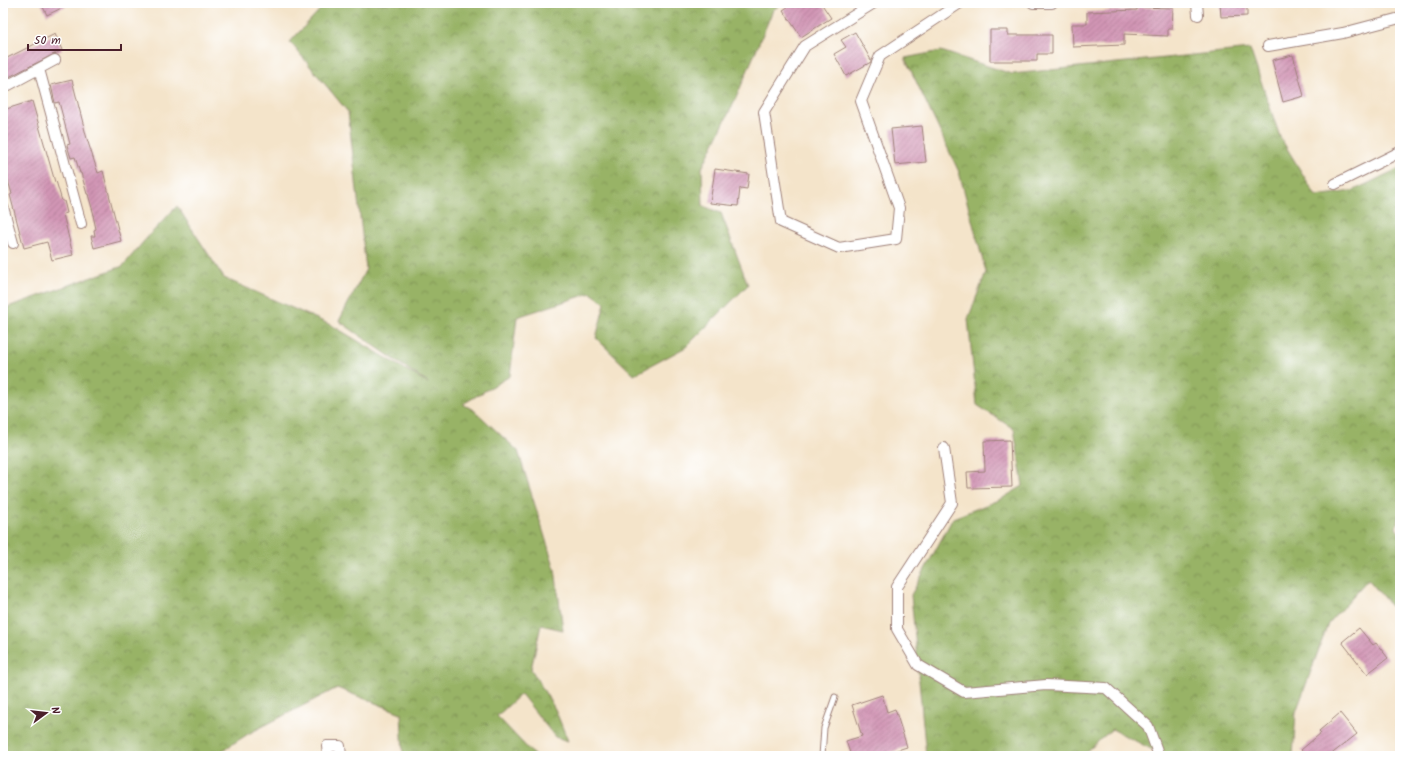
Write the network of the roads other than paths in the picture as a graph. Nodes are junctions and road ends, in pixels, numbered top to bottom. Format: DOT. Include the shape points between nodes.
graph roads {
  1 [pos="874,3"];
  2 [pos="960,3"];
  3 [pos="1033,3"];
  4 [pos="1052,3"];
  5 [pos="1197,3"];
  6 [pos="1198,15"];
  7 [pos="1400,18"];
  8 [pos="1268,46"];
  9 [pos="55,60"];
  10 [pos="39,69"];
  11 [pos="3,88"];
  12 [pos="1400,152"];
  13 [pos="1335,184"];
  14 [pos="3,207"];
  15 [pos="81,224"];
  16 [pos="13,243"];
  17 [pos="944,448"];
  18 [pos="835,697"];
  19 [pos="328,756"];
  20 [pos="341,756"];
  21 [pos="822,756"];
  22 [pos="1159,756"];
  1 -- 2 [label="street" via="805,46 764,112 781,222 839,248 896,239 899,208 862,101 880,56"];
  3 -- 4 [label="street"];
  5 -- 6 [label="street"];
  7 -- 8 [label="street" via="1342,33"];
  9 -- 10 [label="street"];
  10 -- 11 [label="street"];
  10 -- 15 [label="street"];
  12 -- 13 [label="street"];
  14 -- 16 [label="street"];
  17 -- 22 [label="street" via="952,503 897,588 897,629 918,664 964,692 1046,685 1106,688 1148,726"];
  18 -- 21 [label="lane" via="824,728"];
  19 -- 20 [label="street" via="327,746 340,746"];
}
